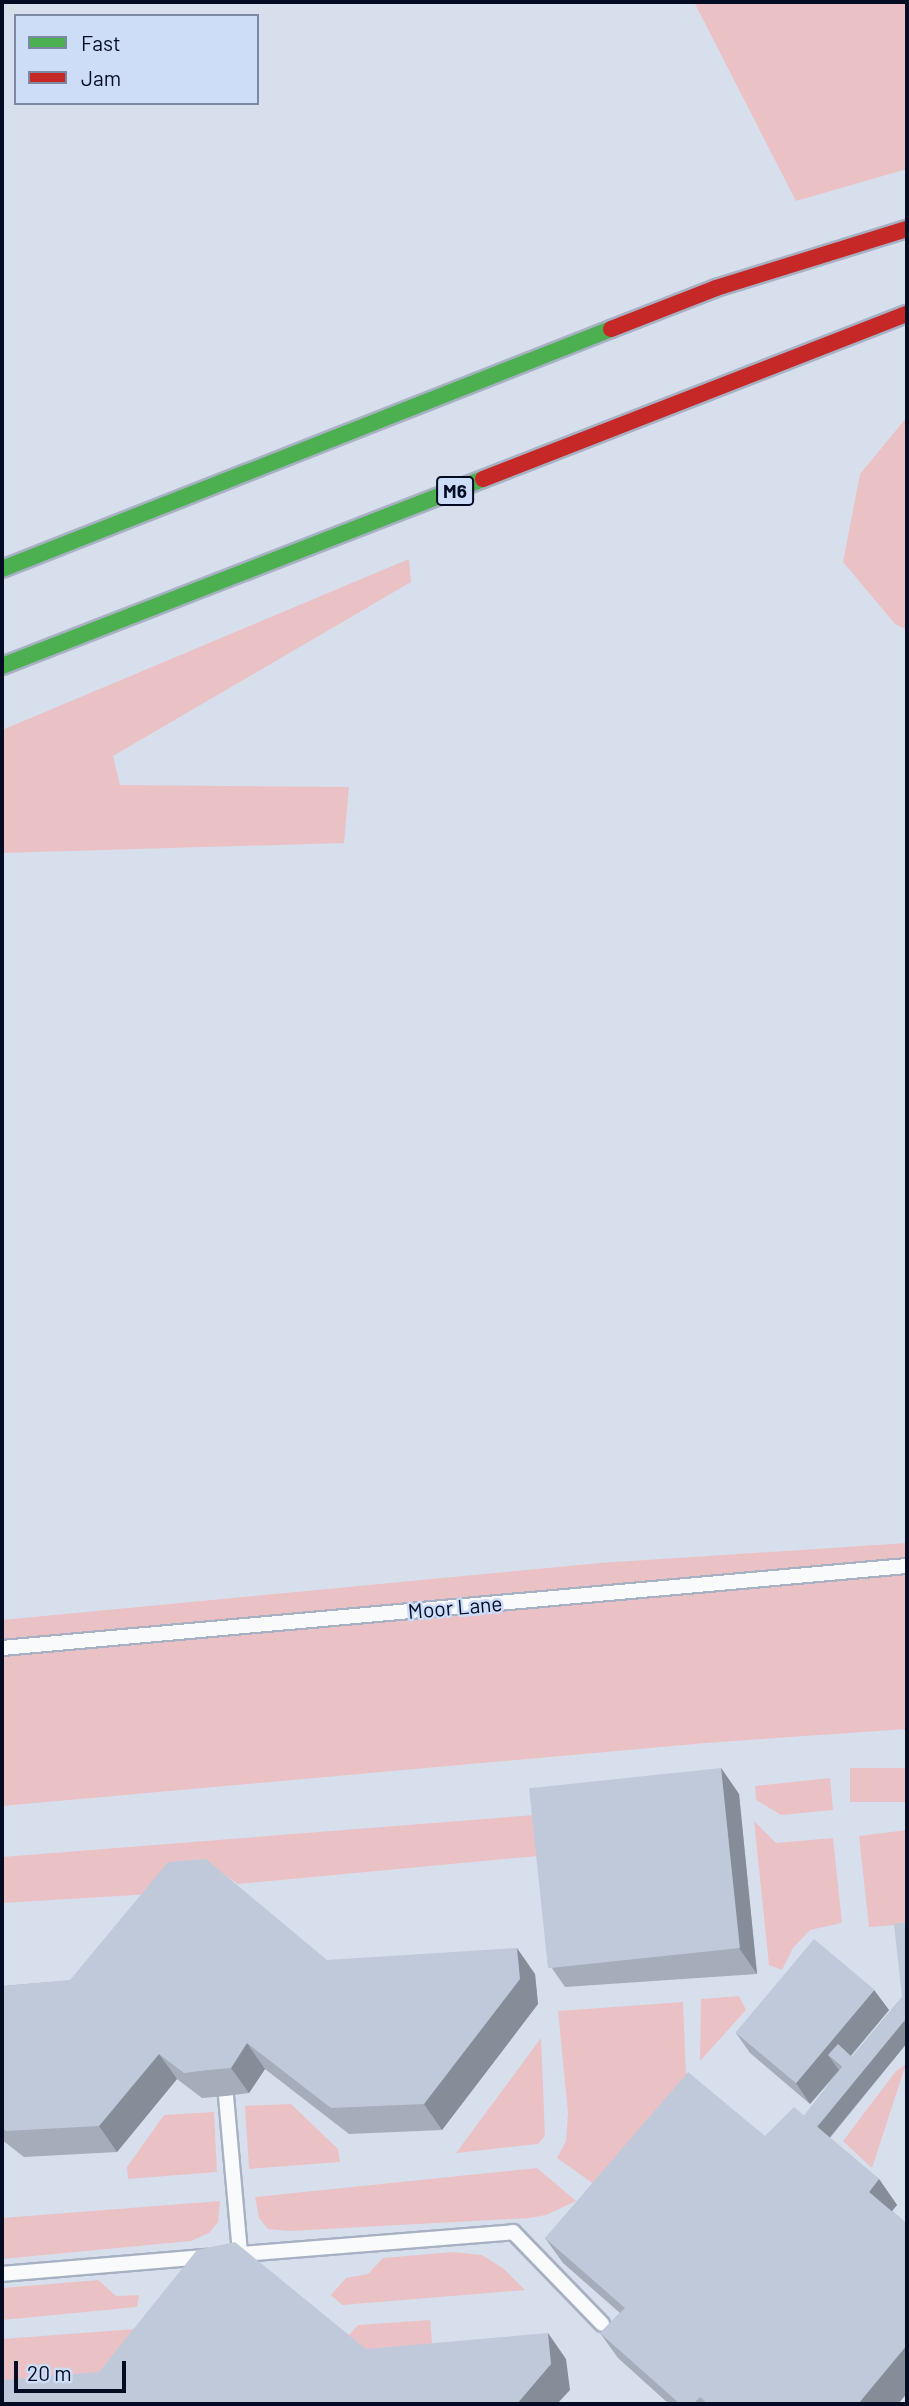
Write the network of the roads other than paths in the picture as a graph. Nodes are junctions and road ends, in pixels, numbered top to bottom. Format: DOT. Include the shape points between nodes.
graph roads {
  1 [pos="907,229"];
  2 [pos="907,314"];
  3 [pos="2,569"];
  4 [pos="2,666"];
  5 [pos="907,1566"];
  6 [pos="2,1648"];
  7 [pos="226,2096"];
  8 [pos="240,2254"];
  9 [pos="2,2274"];
  10 [pos="601,2325"];
  1 -- 3 [label="highway" via="716,288"];
  2 -- 4 [label="highway, M6"];
  5 -- 6 [label="lane, Moor Lane"];
  7 -- 8 [label="lane"];
  8 -- 9 [label="lane"];
  8 -- 10 [label="lane" via="513,2232"];
}
